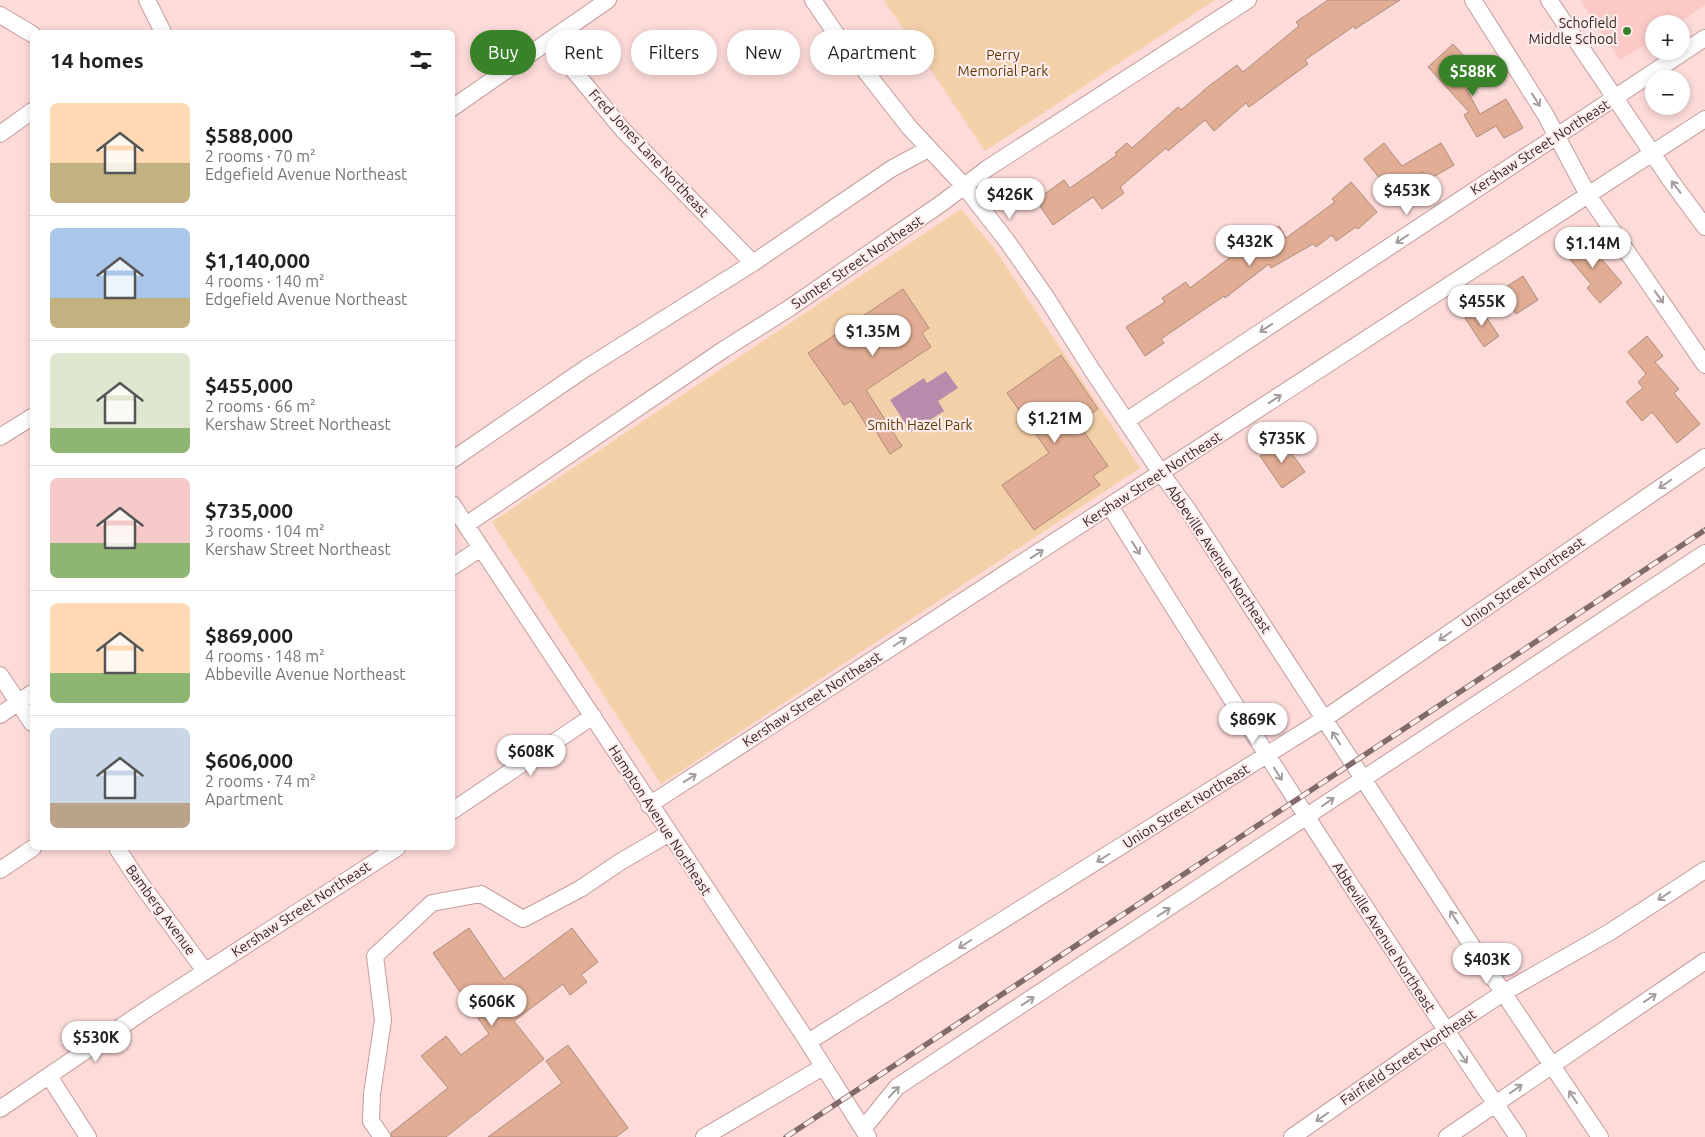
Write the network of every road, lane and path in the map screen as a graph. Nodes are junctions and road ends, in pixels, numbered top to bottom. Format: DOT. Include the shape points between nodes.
graph roads {
  1 [pos="147,0"];
  2 [pos="608,0"];
  3 [pos="813,0"];
  4 [pos="1248,0"];
  5 [pos="1473,0"];
  6 [pos="1549,0"];
  7 [pos="0,15"];
  8 [pos="162,30"];
  9 [pos="565,30"];
  10 [pos="30,33"];
  11 [pos="1705,38"];
  12 [pos="546,43"];
  13 [pos="577,75"];
  14 [pos="1614,98"];
  15 [pos="455,106"];
  16 [pos="30,112"];
  17 [pos="1705,119"];
  18 [pos="0,134"];
  19 [pos="1557,135"];
  20 [pos="928,149"];
  21 [pos="1652,153"];
  22 [pos="964,186"];
  23 [pos="1588,194"];
  24 [pos="1705,227"];
  25 [pos="753,263"];
  26 [pos="1705,365"];
  27 [pos="30,417"];
  28 [pos="1126,421"];
  29 [pos="0,437"];
  30 [pos="1705,456"];
  31 [pos="455,458"];
  32 [pos="1160,473"];
  33 [pos="1110,506"];
  34 [pos="455,508"];
  35 [pos="466,525"];
  36 [pos="481,548"];
  37 [pos="1705,553"];
  38 [pos="455,566"];
  39 [pos="0,674"];
  40 [pos="30,694"];
  41 [pos="18,703"];
  42 [pos="0,715"];
  43 [pos="593,716"];
  44 [pos="1324,719"];
  45 [pos="30,720"];
  46 [pos="1266,755"];
  47 [pos="1362,779"];
  48 [pos="649,805"];
  49 [pos="455,809"];
  50 [pos="1306,818"];
  51 [pos="668,834"];
  52 [pos="31,850"];
  53 [pos="118,850"];
  54 [pos="394,850"];
  55 [pos="0,870"];
  56 [pos="1705,870"];
  57 [pos="1705,961"];
  58 [pos="206,971"];
  59 [pos="1503,994"];
  60 [pos="1445,1031"];
  61 [pos="808,1042"];
  62 [pos="1551,1065"];
  63 [pos="823,1067"];
  64 [pos="49,1076"];
  65 [pos="1495,1104"];
  66 [pos="0,1109"];
  67 [pos="865,1133"];
  68 [pos="88,1137"];
  69 [pos="382,1137"];
  70 [pos="704,1137"];
  71 [pos="1292,1137"];
  72 [pos="1447,1137"];
  73 [pos="1518,1137"];
  74 [pos="1600,1137"];
  1 -- 8 [label="street"];
  2 -- 9 [label="street"];
  3 -- 20 [label="street, Abbeville Avenue Northeast" via="834,32"];
  4 -- 22 [label="street, Sumter Street Northeast"];
  5 -- 19 [label="street, one-way"];
  6 -- 14 [label="street"];
  7 -- 10 [label="street"];
  11 -- 14 [label="street, Kershaw Street Northeast"];
  12 -- 15 [label="street"];
  13 -- 25 [label="street, Fred Jones Lane Northeast" via="623,130"];
  14 -- 19 [label="street, Kershaw Street Northeast"];
  14 -- 21 [label="street"];
  16 -- 18 [label="street"];
  17 -- 21 [label="street, Kershaw Street Northeast"];
  19 -- 23 [label="street"];
  19 -- 28 [label="street, Kershaw Street Northeast, one-way"];
  20 -- 22 [label="street, Abbeville Avenue Northeast"];
  20 -- 25 [label="street" via="891,169"];
  21 -- 23 [label="street, Kershaw Street Northeast"];
  24 -- 21 [label="street, one-way"];
  22 -- 28 [label="street, Abbeville Avenue Northeast" via="1046,297"];
  22 -- 35 [label="street, Sumter Street Northeast" via="788,309 722,350"];
  23 -- 26 [label="street, one-way"];
  32 -- 23 [label="street, Kershaw Street Northeast, one-way"];
  25 -- 31 [label="street" via="586,368"];
  27 -- 29 [label="street"];
  28 -- 32 [label="street, Abbeville Avenue Northeast"];
  30 -- 44 [label="street, Union Street Northeast, one-way"];
  32 -- 33 [label="street, Kershaw Street Northeast"];
  32 -- 44 [label="street, Abbeville Avenue Northeast" via="1188,510"];
  33 -- 46 [label="street, Abbeville Avenue Northeast, one-way"];
  48 -- 33 [label="street, Kershaw Street Northeast, one-way"];
  34 -- 35 [label="street, Hampton Avenue Northeast"];
  35 -- 36 [label="street, Hampton Avenue Northeast"];
  36 -- 38 [label="street"];
  36 -- 43 [label="street, Hampton Avenue Northeast"];
  37 -- 47 [label="street"];
  39 -- 41 [label="street"];
  40 -- 41 [label="street"];
  41 -- 42 [label="street"];
  41 -- 45 [label="street"];
  43 -- 48 [label="street, Hampton Avenue Northeast"];
  43 -- 49 [label="street"];
  44 -- 46 [label="street, Union Street Northeast"];
  47 -- 44 [label="street, Abbeville Avenue Northeast, one-way"];
  46 -- 50 [label="street, Abbeville Avenue Northeast, one-way"];
  46 -- 61 [label="street, Union Street Northeast, one-way"];
  50 -- 47 [label="street, one-way"];
  59 -- 47 [label="street, Abbeville Avenue Northeast, one-way"];
  48 -- 51 [label="street, Hampton Avenue Northeast"];
  50 -- 60 [label="street, Abbeville Avenue Northeast"];
  67 -- 50 [label="street, one-way" via="897,1088"];
  51 -- 61 [label="street, Hampton Avenue Northeast"];
  51 -- 69 [label="street" via="580,889 523,919 481,894 432,903 375,956 383,1020 371,1121"];
  52 -- 55 [label="street"];
  53 -- 58 [label="street, Bamberg Avenue"];
  54 -- 58 [label="street, Kershaw Street Northeast"];
  56 -- 59 [label="street, Fairfield Street Northeast, one-way" via="1610,932"];
  62 -- 57 [label="street, one-way"];
  58 -- 64 [label="street, Kershaw Street Northeast"];
  59 -- 60 [label="street, Fairfield Street Northeast"];
  59 -- 62 [label="street, Abbeville Avenue Northeast"];
  60 -- 65 [label="street, Abbeville Avenue Northeast, one-way"];
  60 -- 71 [label="street, Fairfield Street Northeast, one-way"];
  61 -- 63 [label="street, Hampton Avenue Northeast"];
  65 -- 62 [label="street, one-way"];
  74 -- 62 [label="street, Abbeville Avenue Northeast, one-way"];
  63 -- 67 [label="street, Hampton Avenue Northeast"];
  63 -- 70 [label="street"];
  64 -- 66 [label="street"];
  64 -- 68 [label="street"];
  65 -- 72 [label="street"];
  65 -- 73 [label="street, Abbeville Avenue Northeast"];
}
